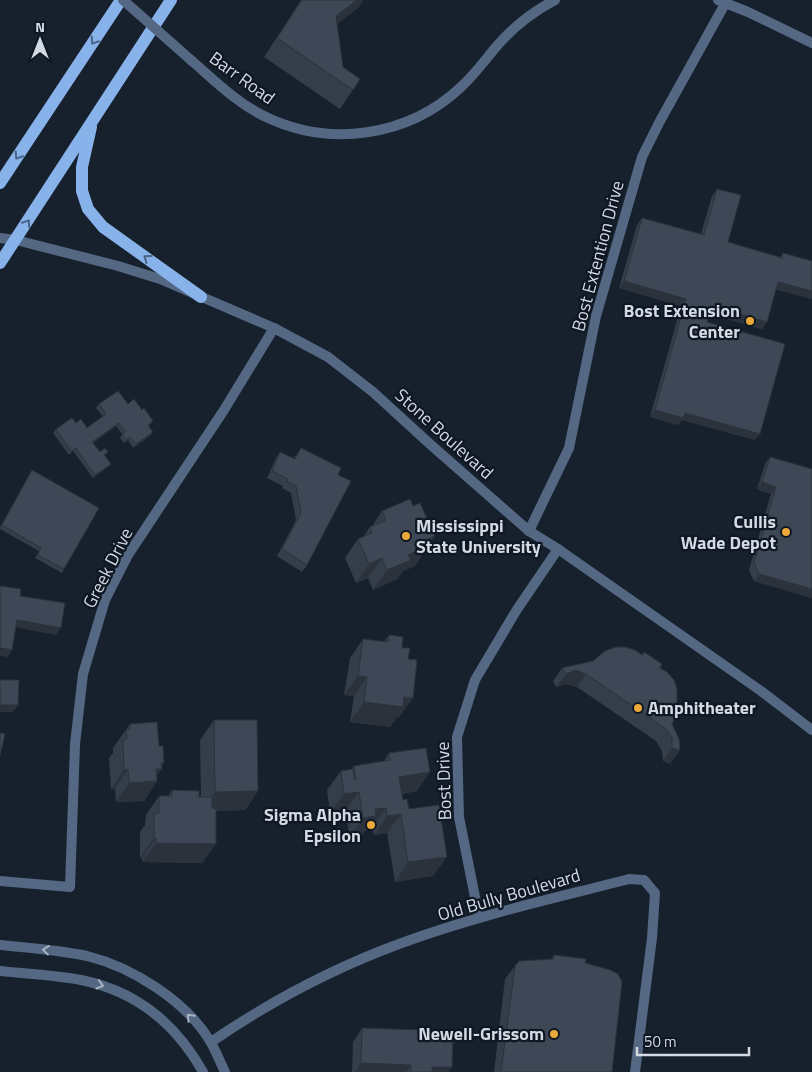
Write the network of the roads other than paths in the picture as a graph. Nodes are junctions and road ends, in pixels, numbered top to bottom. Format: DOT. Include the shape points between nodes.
graph roads {
  1 [pos="122,0"];
  2 [pos="171,0"];
  3 [pos="555,0"];
  4 [pos="724,1"];
  5 [pos="812,43"];
  6 [pos="92,120"];
  7 [pos="0,183"];
  8 [pos="0,238"];
  9 [pos="16,240"];
  10 [pos="0,263"];
  11 [pos="201,297"];
  12 [pos="274,328"];
  13 [pos="529,531"];
  14 [pos="558,549"];
  15 [pos="812,730"];
  16 [pos="0,881"];
  17 [pos="480,917"];
  18 [pos="0,945"];
  19 [pos="0,971"];
  20 [pos="211,1042"];
  21 [pos="203,1072"];
  22 [pos="225,1072"];
  23 [pos="635,1072"];
  1 -- 3 [label="street, Barr Road, bridge" via="218,83 265,117 285,125 332,135 369,133 400,125 441,104 469,80 517,24"];
  1 -- 7 [label="main road, one-way"];
  2 -- 6 [label="main road"];
  4 -- 5 [label="street"];
  4 -- 13 [label="street, Bost Extention Drive" via="642,157 596,316 569,448"];
  9 -- 6 [label="main road, one-way"];
  11 -- 6 [label="main road, one-way" via="103,227 88,209 82,191 82,167"];
  8 -- 9 [label="street, Stone Boulevard"];
  9 -- 10 [label="main road"];
  9 -- 11 [label="street, Stone Boulevard" via="118,266 160,279"];
  11 -- 12 [label="street, Stone Boulevard"];
  12 -- 13 [label="street, Stone Boulevard" via="328,357 373,392"];
  12 -- 16 [label="street, Greek Drive" via="128,555 105,600 83,674 75,744 70,887"];
  13 -- 14 [label="street, Stone Boulevard"];
  14 -- 15 [label="street, Stone Boulevard"];
  14 -- 17 [label="street, Bost Drive" via="516,610 475,680 457,737 459,817"];
  17 -- 20 [label="street, Old Bully Boulevard" via="400,943 319,978"];
  17 -- 23 [label="street, Old Bully Boulevard" via="629,879 644,880 655,893 655,916"];
  20 -- 18 [label="street, one-way" via="172,1000 110,963 63,952"];
  19 -- 21 [label="street, one-way" via="80,980 123,993 162,1019 194,1056"];
  20 -- 22 [label="street"];
}
